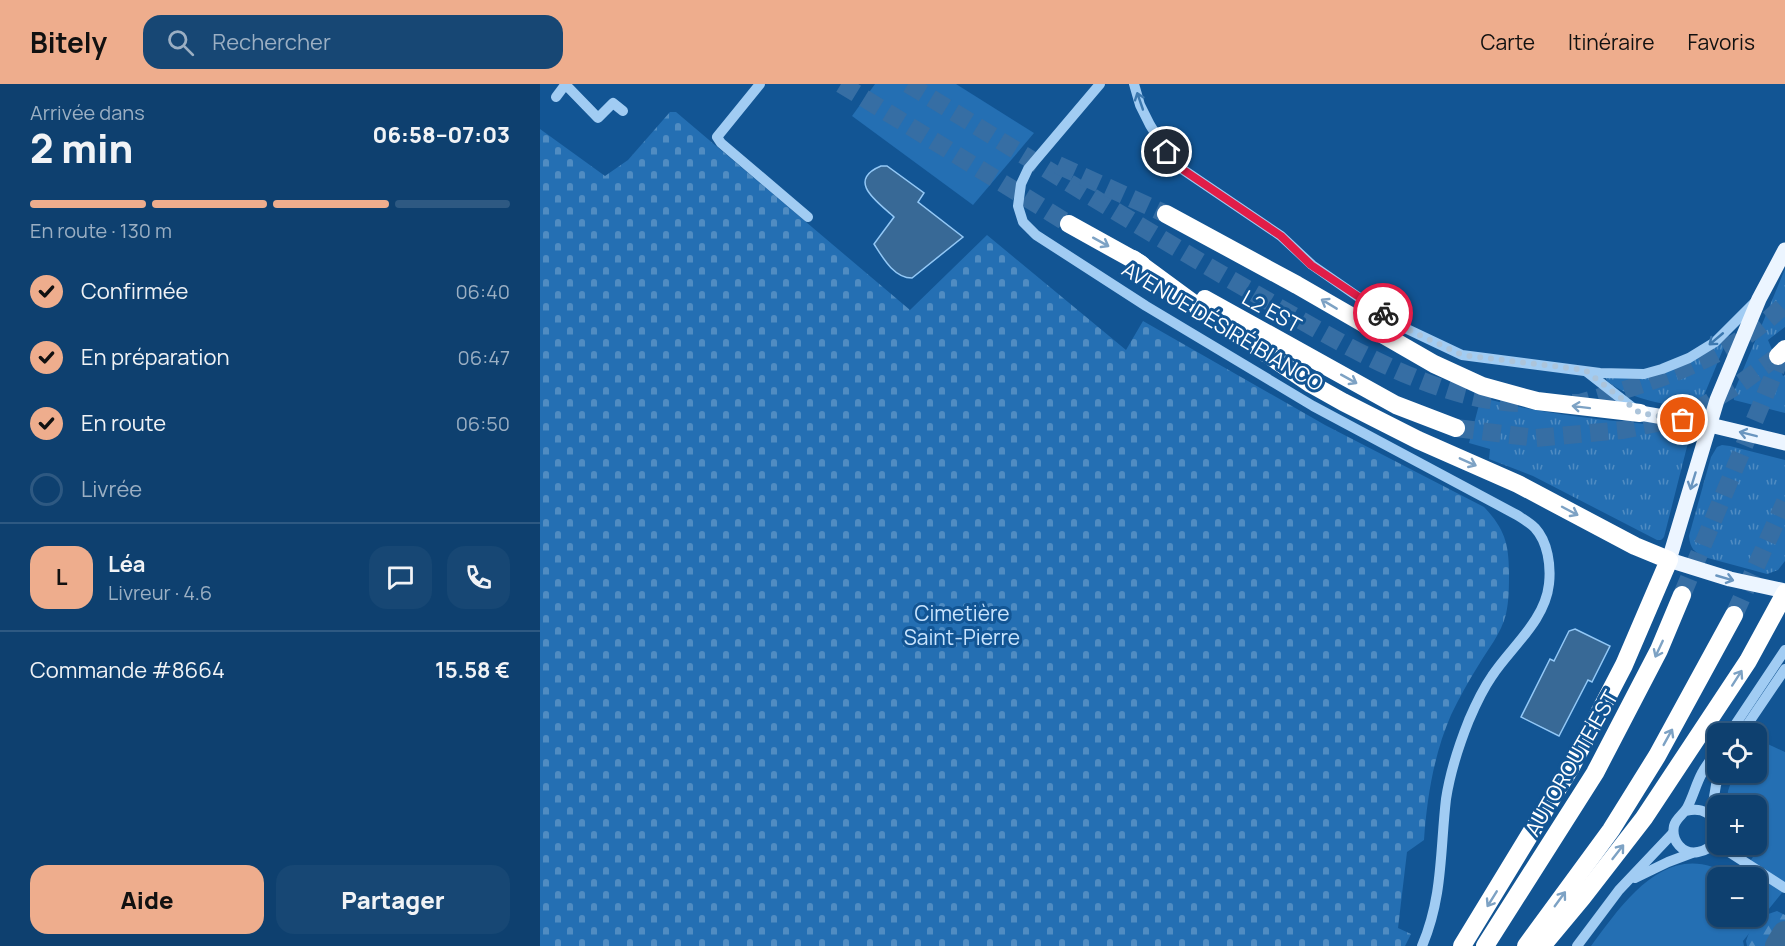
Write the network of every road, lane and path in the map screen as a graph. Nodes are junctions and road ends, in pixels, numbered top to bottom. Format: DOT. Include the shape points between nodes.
graph roads {
  1 [pos="565,84"];
  2 [pos="760,84"];
  3 [pos="1100,84"];
  4 [pos="1134,84"];
  5 [pos="556,96"];
  6 [pos="623,111"];
  7 [pos="1166,213"];
  8 [pos="808,217"];
  9 [pos="1070,224"];
  10 [pos="1785,250"];
  11 [pos="1133,259"];
  12 [pos="1759,299"];
  13 [pos="1585,370"];
  14 [pos="1640,413"];
  15 [pos="1710,425"];
  16 [pos="1456,428"];
  17 [pos="1785,443"];
  18 [pos="1670,560"];
  19 [pos="1785,592"];
  20 [pos="1682,595"];
  21 [pos="1734,615"];
  22 [pos="1785,650"];
  23 [pos="1785,669"];
  24 [pos="1736,723"];
  25 [pos="1748,723"];
  26 [pos="1707,766"];
  27 [pos="1686,811"];
  28 [pos="1707,812"];
  29 [pos="1673,833"];
  30 [pos="1707,849"];
  31 [pos="1692,853"];
  32 [pos="1736,855"];
  33 [pos="1629,881"];
  34 [pos="1785,888"];
  35 [pos="1422,946"];
  36 [pos="1462,946"];
  37 [pos="1485,946"];
  38 [pos="1526,946"];
  39 [pos="1542,946"];
  40 [pos="1577,946"];
  1 -- 5 [label="street"];
  1 -- 6 [label="street" via="594,122 613,103"];
  2 -- 8 [label="street" via="717,137"];
  3 -- 35 [label="street, AVENUE DÉSIRÉ BIANCO" via="1028,169 1021,183 1018,206 1023,222 1049,244 1146,306 1313,406 1517,515 1536,529 1545,546 1549,586 1543,605 1491,677 1469,719 1456,756 1446,797 1438,895"];
  13 -- 4 [label="street, one-way" via="1462,355 1407,329 1311,265 1281,236 1182,169 1150,125"];
  14 -- 7 [label="highway, one-way" via="1537,401 1482,386 1434,364"];
  9 -- 11 [label="highway, L2 EST, one-way"];
  10 -- 12 [label="main road"];
  11 -- 16 [label="highway, L2 EST, one-way" via="1396,405"];
  11 -- 18 [label="highway, one-way" via="1311,384 1418,440 1518,484 1635,546"];
  12 -- 13 [label="street, one-way" via="1714,342 1689,358 1644,374"];
  12 -- 15 [label="main road"];
  13 -- 14 [label="street"];
  14 -- 15 [label="main road"];
  17 -- 15 [label="main road, one-way"];
  15 -- 18 [label="main road, one-way"];
  18 -- 19 [label="main road, one-way"];
  18 -- 36 [label="highway, one-way" via="1624,665 1570,767"];
  39 -- 19 [label="highway, one-way" via="1644,818 1748,662"];
  20 -- 37 [label="highway, AUTOROUTE EST, one-way" via="1659,650 1595,773"];
  38 -- 21 [label="highway, one-way" via="1611,830 1657,756"];
  22 -- 24 [label="street"];
  23 -- 25 [label="street"];
  26 -- 27 [label="street"];
  27 -- 28 [label="street"];
  27 -- 29 [label="street" via="1678,816"];
  29 -- 31 [label="street" via="1679,846"];
  29 -- 33 [label="street"];
  30 -- 31 [label="street"];
  31 -- 33 [label="street"];
  32 -- 34 [label="street"];
  33 -- 40 [label="street"];
}
